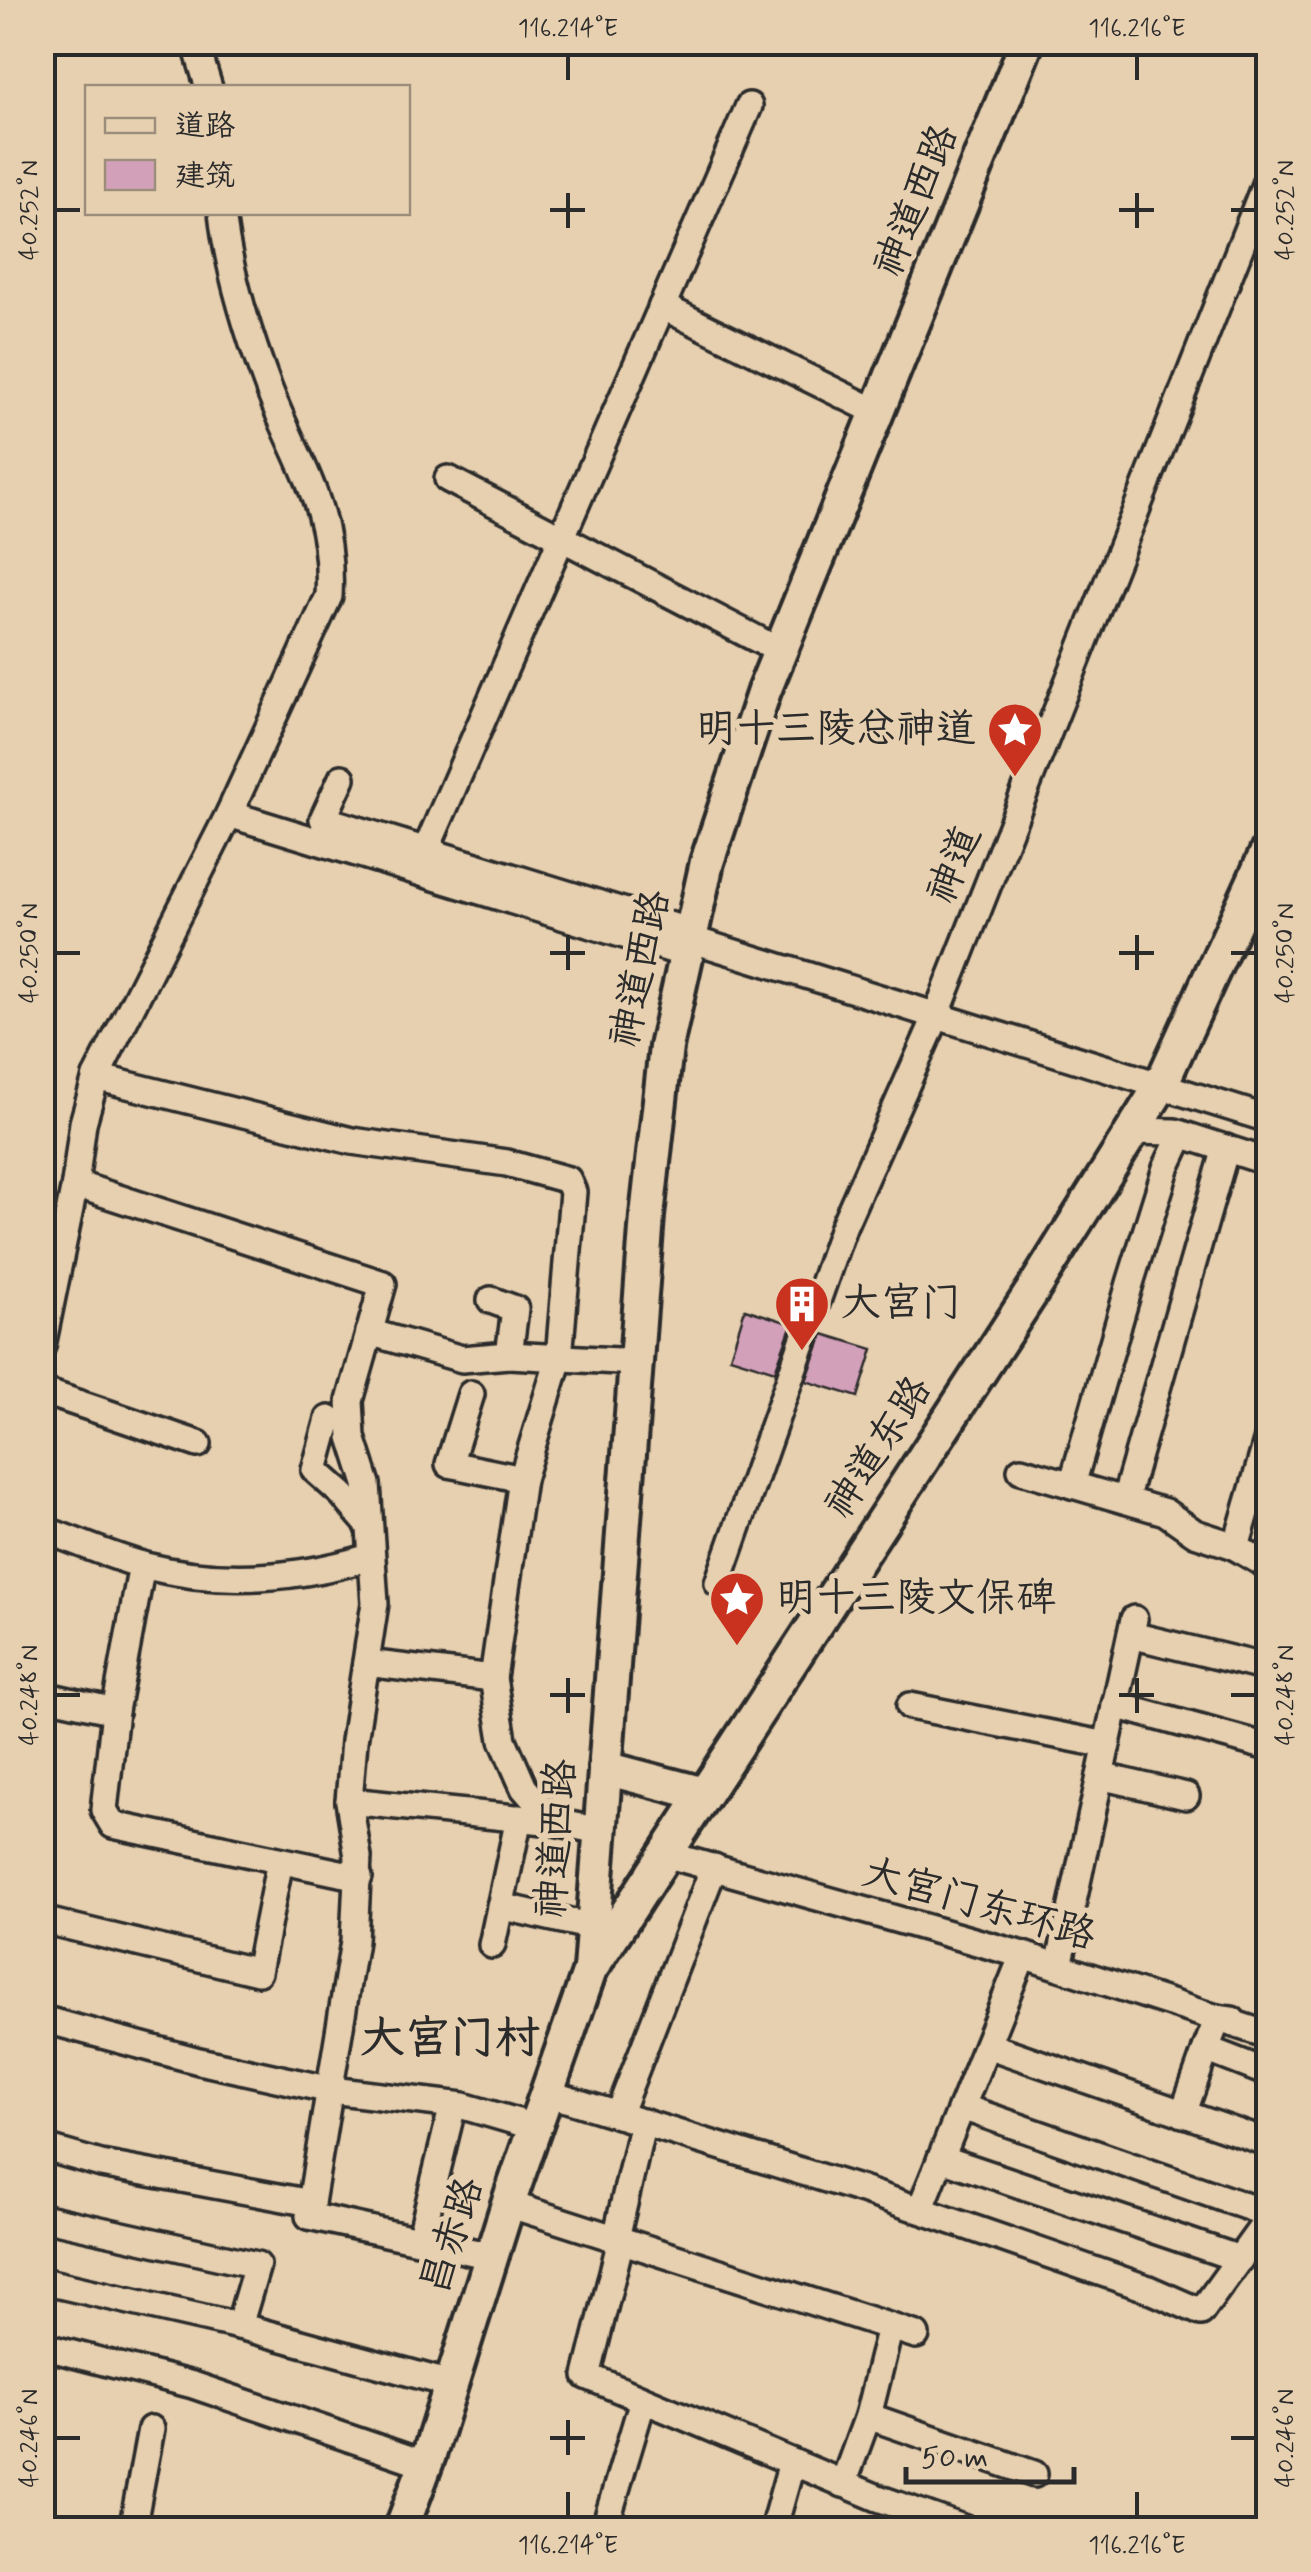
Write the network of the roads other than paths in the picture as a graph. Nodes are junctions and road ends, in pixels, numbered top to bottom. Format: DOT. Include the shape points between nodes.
graph roads {
  1 [pos="194,42"];
  2 [pos="1027,42"];
  3 [pos="208,85"];
  4 [pos="749,106"];
  5 [pos="1268,176"];
  6 [pos="223,215"];
  7 [pos="662,306"];
  8 [pos="877,412"];
  9 [pos="448,479"];
  10 [pos="562,538"];
  11 [pos="780,651"];
  12 [pos="342,778"];
  13 [pos="229,814"];
  14 [pos="426,850"];
  15 [pos="1268,850"];
  16 [pos="689,942"];
  17 [pos="936,1015"];
  18 [pos="96,1077"];
  19 [pos="1160,1087"];
  20 [pos="1268,1119"];
  21 [pos="1132,1132"];
  22 [pos="1182,1134"];
  23 [pos="1226,1148"];
  24 [pos="1268,1162"];
  25 [pos="75,1184"];
  26 [pos="491,1300"];
  27 [pos="369,1332"];
  28 [pos="42,1346"];
  29 [pos="509,1355"];
  30 [pos="559,1358"];
  31 [pos="636,1362"];
  32 [pos="42,1391"];
  33 [pos="471,1394"];
  34 [pos="330,1419"];
  35 [pos="1268,1438"];
  36 [pos="198,1444"];
  37 [pos="1021,1470"];
  38 [pos="522,1478"];
  39 [pos="1072,1485"];
  40 [pos="1125,1500"];
  41 [pos="367,1523"];
  42 [pos="42,1528"];
  43 [pos="1236,1547"];
  44 [pos="370,1556"];
  45 [pos="142,1565"];
  46 [pos="1268,1566"];
  47 [pos="718,1583"];
  48 [pos="366,1664"];
  49 [pos="1255,1665"];
  50 [pos="493,1678"];
  51 [pos="42,1696"];
  52 [pos="1116,1705"];
  53 [pos="910,1706"];
  54 [pos="114,1711"];
  55 [pos="1107,1745"];
  56 [pos="1268,1747"];
  57 [pos="605,1768"];
  58 [pos="1100,1776"];
  59 [pos="704,1794"];
  60 [pos="1186,1796"];
  61 [pos="349,1801"];
  62 [pos="518,1818"];
  63 [pos="554,1822"];
  64 [pos="600,1830"];
  65 [pos="665,1854"];
  66 [pos="280,1860"];
  67 [pos="714,1867"];
  68 [pos="359,1877"];
  69 [pos="500,1906"];
  70 [pos="42,1920"];
  71 [pos="594,1928"];
  72 [pos="492,1945"];
  73 [pos="1023,1954"];
  74 [pos="1059,1966"];
  75 [pos="590,1970"];
  76 [pos="1218,2018"];
  77 [pos="42,2019"];
  78 [pos="1268,2025"];
  79 [pos="1268,2035"];
  80 [pos="986,2046"];
  81 [pos="1206,2049"];
  82 [pos="1268,2074"];
  83 [pos="331,2090"];
  84 [pos="547,2093"];
  85 [pos="454,2105"];
  86 [pos="962,2107"];
  87 [pos="1184,2114"];
  88 [pos="631,2119"];
  89 [pos="535,2127"];
  90 [pos="1268,2143"];
  91 [pos="42,2147"];
  92 [pos="941,2158"];
  93 [pos="311,2202"];
  94 [pos="508,2204"];
  95 [pos="920,2210"];
  96 [pos="1268,2216"];
  97 [pos="42,2217"];
  98 [pos="619,2239"];
  99 [pos="420,2240"];
  100 [pos="491,2256"];
  101 [pos="1240,2259"];
  102 [pos="42,2281"];
  103 [pos="239,2326"];
  104 [pos="890,2326"];
  105 [pos="916,2335"];
  106 [pos="42,2346"];
  107 [pos="450,2384"];
  108 [pos="644,2400"];
  109 [pos="868,2416"];
  110 [pos="151,2429"];
  111 [pos="792,2462"];
  112 [pos="425,2464"];
  113 [pos="1034,2474"];
  114 [pos="844,2484"];
  115 [pos="132,2530"];
  116 [pos="400,2530"];
  117 [pos="604,2530"];
  118 [pos="773,2530"];
  119 [pos="969,2530"];
  1 -- 3 [label="street"];
  2 -- 8 [label="main road, 神道西路"];
  4 -- 7 [label="street"];
  5 -- 17 [label="street, 神道"];
  6 -- 13 [label="street" via="262,368 322,509 331,559 330,596"];
  7 -- 8 [label="street"];
  7 -- 10 [label="street"];
  8 -- 11 [label="main road, 神道西路"];
  9 -- 10 [label="street"];
  10 -- 11 [label="street"];
  10 -- 14 [label="street"];
  11 -- 16 [label="main road, 神道西路" via="707,862"];
  12 -- 14 [label="street" via="322,819"];
  13 -- 16 [label="street"];
  13 -- 18 [label="street"];
  14 -- 16 [label="street"];
  15 -- 19 [label="main road, 神道东路"];
  16 -- 17 [label="street"];
  16 -- 31 [label="main road, 神道西路" via="666,1047"];
  17 -- 19 [label="street"];
  17 -- 47 [label="street, 神道" via="843,1227"];
  18 -- 25 [label="street"];
  18 -- 30 [label="street" via="352,1141 507,1163 568,1180 573,1192"];
  19 -- 20 [label="street"];
  19 -- 21 [label="main road, 神道东路"];
  21 -- 22 [label="street"];
  21 -- 59 [label="main road, 神道东路"];
  22 -- 23 [label="street"];
  22 -- 39 [label="street" via="1166,1168"];
  23 -- 24 [label="street"];
  23 -- 40 [label="street"];
  25 -- 27 [label="street" via="382,1284"];
  25 -- 28 [label="street"];
  26 -- 29 [label="street" via="516,1309"];
  27 -- 29 [label="street" via="462,1359"];
  27 -- 41 [label="street" via="350,1401 352,1437 367,1484"];
  29 -- 30 [label="street"];
  30 -- 31 [label="street"];
  30 -- 38 [label="street"];
  31 -- 57 [label="main road, 神道西路"];
  32 -- 36 [label="street"];
  33 -- 38 [label="street" via="449,1464"];
  34 -- 41 [label="street" via="315,1470"];
  35 -- 43 [label="street"];
  37 -- 39 [label="street"];
  38 -- 50 [label="street"];
  39 -- 40 [label="street"];
  40 -- 43 [label="street"];
  41 -- 44 [label="street"];
  42 -- 45 [label="street"];
  43 -- 46 [label="street"];
  44 -- 45 [label="street" via="270,1576 209,1576"];
  44 -- 48 [label="street" via="375,1602"];
  45 -- 54 [label="street"];
  48 -- 50 [label="street"];
  48 -- 61 [label="street"];
  49 -- 52 [label="street" via="1132,1627"];
  50 -- 63 [label="street" via="503,1740 524,1788"];
  51 -- 54 [label="street"];
  52 -- 55 [label="street"];
  52 -- 56 [label="street"];
  53 -- 55 [label="street"];
  54 -- 66 [label="street" via="104,1810 112,1825"];
  55 -- 58 [label="street"];
  57 -- 59 [label="main road" via="655,1774"];
  57 -- 64 [label="main road, 神道西路"];
  58 -- 60 [label="street"];
  58 -- 74 [label="street"];
  59 -- 65 [label="main road, 神道东路"];
  61 -- 62 [label="street"];
  61 -- 68 [label="street"];
  62 -- 63 [label="street"];
  62 -- 69 [label="street"];
  63 -- 64 [label="street"];
  64 -- 71 [label="main road, 神道西路"];
  65 -- 67 [label="street, 大宫门东环路"];
  65 -- 75 [label="main road, 神道东路"];
  66 -- 68 [label="street"];
  66 -- 70 [label="street" via="258,1972"];
  67 -- 73 [label="street, 大宫门东环路"];
  67 -- 88 [label="street"];
  68 -- 83 [label="street"];
  69 -- 71 [label="street"];
  69 -- 72 [label="street"];
  71 -- 75 [label="main road, 神道西路"];
  73 -- 74 [label="street, 大宫门东环路"];
  73 -- 80 [label="street"];
  74 -- 76 [label="street, 大宫门东环路"];
  75 -- 84 [label="main road, 昌赤路"];
  76 -- 78 [label="street"];
  76 -- 79 [label="street, 大宫门东环路"];
  76 -- 81 [label="street"];
  77 -- 83 [label="street"];
  80 -- 86 [label="street"];
  80 -- 87 [label="street"];
  81 -- 82 [label="street"];
  81 -- 87 [label="street"];
  83 -- 85 [label="street"];
  83 -- 93 [label="street"];
  84 -- 88 [label="street"];
  84 -- 89 [label="main road, 昌赤路"];
  85 -- 89 [label="street"];
  85 -- 99 [label="street"];
  86 -- 92 [label="street"];
  86 -- 96 [label="street"];
  87 -- 90 [label="street"];
  88 -- 95 [label="street"];
  88 -- 98 [label="street"];
  89 -- 94 [label="main road, 昌赤路"];
  91 -- 93 [label="street"];
  92 -- 95 [label="street"];
  92 -- 101 [label="street"];
  93 -- 99 [label="street" via="309,2216"];
  94 -- 98 [label="street"];
  94 -- 100 [label="main road, 昌赤路"];
  95 -- 101 [label="street" via="1201,2312"];
  96 -- 101 [label="street"];
  97 -- 103 [label="street" via="257,2264"];
  98 -- 104 [label="street"];
  98 -- 108 [label="street" via="586,2376"];
  99 -- 100 [label="street"];
  100 -- 107 [label="main road, 昌赤路"];
  102 -- 103 [label="street"];
  103 -- 107 [label="street"];
  104 -- 105 [label="street"];
  104 -- 109 [label="street"];
  106 -- 112 [label="street" via="194,2385"];
  107 -- 112 [label="main road, 昌赤路"];
  108 -- 111 [label="street"];
  108 -- 117 [label="street"];
  109 -- 113 [label="street"];
  109 -- 114 [label="street"];
  110 -- 115 [label="street"];
  111 -- 114 [label="street"];
  111 -- 118 [label="street"];
  112 -- 116 [label="main road, 昌赤路"];
  114 -- 119 [label="street"];
}
